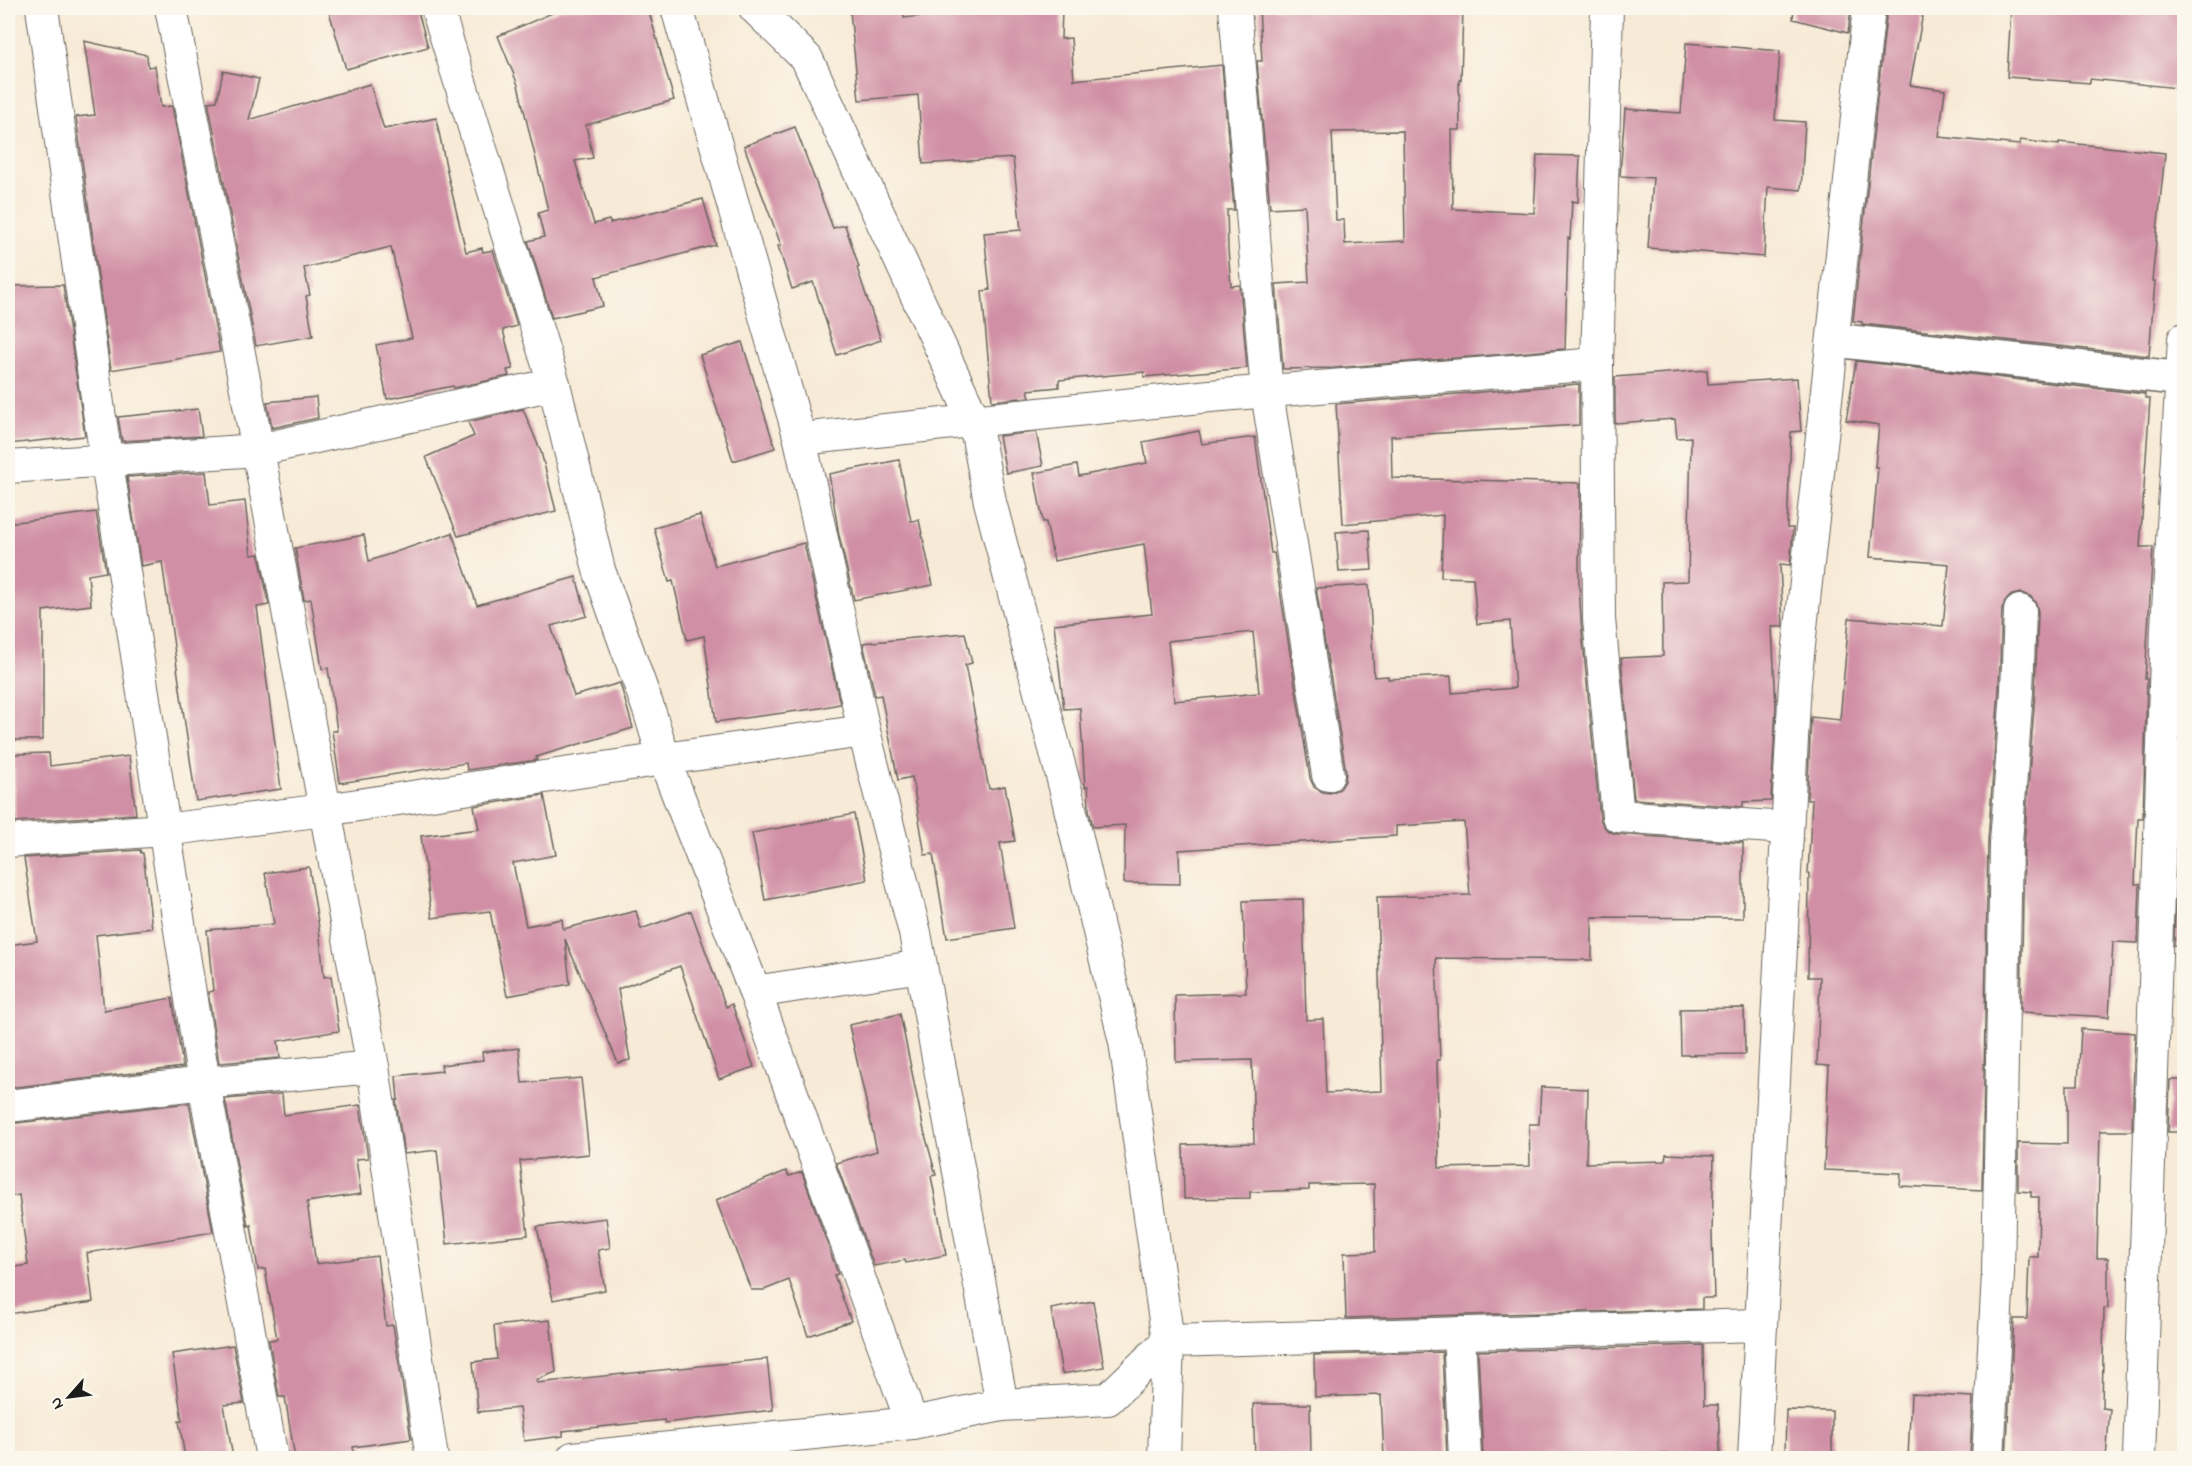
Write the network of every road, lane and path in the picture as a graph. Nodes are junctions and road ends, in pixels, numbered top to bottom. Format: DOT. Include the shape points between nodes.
graph roads {
  1 [pos="42,8"];
  2 [pos="171,8"];
  3 [pos="437,8"];
  4 [pos="677,8"];
  5 [pos="755,8"];
  6 [pos="1235,8"];
  7 [pos="1607,8"];
  8 [pos="1869,8"];
  9 [pos="2184,339"];
  10 [pos="1834,340"];
  11 [pos="1597,364"];
  12 [pos="2184,379"];
  13 [pos="554,384"];
  14 [pos="1267,393"];
  15 [pos="966,422"];
  16 [pos="800,439"];
  17 [pos="258,450"];
  18 [pos="107,461"];
  19 [pos="8,467"];
  20 [pos="2020,612"];
  21 [pos="2176,628"];
  22 [pos="864,731"];
  23 [pos="664,759"];
  24 [pos="1328,775"];
  25 [pos="325,810"];
  26 [pos="1786,828"];
  27 [pos="164,830"];
  28 [pos="8,841"];
  29 [pos="921,966"];
  30 [pos="755,992"];
  31 [pos="373,1067"];
  32 [pos="204,1083"];
  33 [pos="8,1106"];
  34 [pos="1761,1325"];
  35 [pos="1459,1333"];
  36 [pos="1168,1341"];
  37 [pos="1002,1405"];
  38 [pos="912,1423"];
  39 [pos="681,1453"];
  40 [pos="272,1458"];
  41 [pos="432,1458"];
  42 [pos="573,1458"];
  43 [pos="1164,1458"];
  44 [pos="1465,1458"];
  45 [pos="1754,1458"];
  46 [pos="1988,1458"];
  47 [pos="2139,1458"];
  1 -- 18 [label="street"];
  2 -- 17 [label="street"];
  3 -- 13 [label="street"];
  4 -- 16 [label="street"];
  5 -- 15 [label="street" via="807,59"];
  6 -- 14 [label="street"];
  7 -- 11 [label="street"];
  8 -- 10 [label="street"];
  9 -- 12 [label="street"];
  10 -- 12 [label="street"];
  10 -- 26 [label="street" via="1795,682"];
  11 -- 14 [label="street"];
  11 -- 26 [label="street" via="1599,619 1618,816"];
  12 -- 21 [label="street"];
  13 -- 17 [label="street"];
  13 -- 23 [label="street" via="599,570"];
  14 -- 15 [label="street"];
  14 -- 24 [label="street"];
  15 -- 16 [label="street"];
  15 -- 36 [label="street" via="1066,791 1125,1042"];
  16 -- 22 [label="street"];
  17 -- 18 [label="street"];
  17 -- 25 [label="street"];
  18 -- 19 [label="street"];
  18 -- 27 [label="street"];
  20 -- 46 [label="street" via="2006,843 1998,1274"];
  21 -- 47 [label="street"];
  22 -- 23 [label="street"];
  22 -- 29 [label="street"];
  23 -- 25 [label="street"];
  23 -- 30 [label="street"];
  25 -- 27 [label="street"];
  25 -- 31 [label="street"];
  26 -- 34 [label="street"];
  27 -- 28 [label="street"];
  27 -- 32 [label="street"];
  29 -- 30 [label="street"];
  29 -- 37 [label="street"];
  30 -- 38 [label="street"];
  31 -- 32 [label="street"];
  31 -- 41 [label="street"];
  32 -- 33 [label="street"];
  32 -- 40 [label="street"];
  34 -- 35 [label="street"];
  34 -- 45 [label="street"];
  35 -- 36 [label="street"];
  35 -- 44 [label="street"];
  36 -- 37 [label="street" via="1108,1399"];
  36 -- 43 [label="street"];
  37 -- 38 [label="street"];
  38 -- 39 [label="street"];
  39 -- 42 [label="street"];
}
